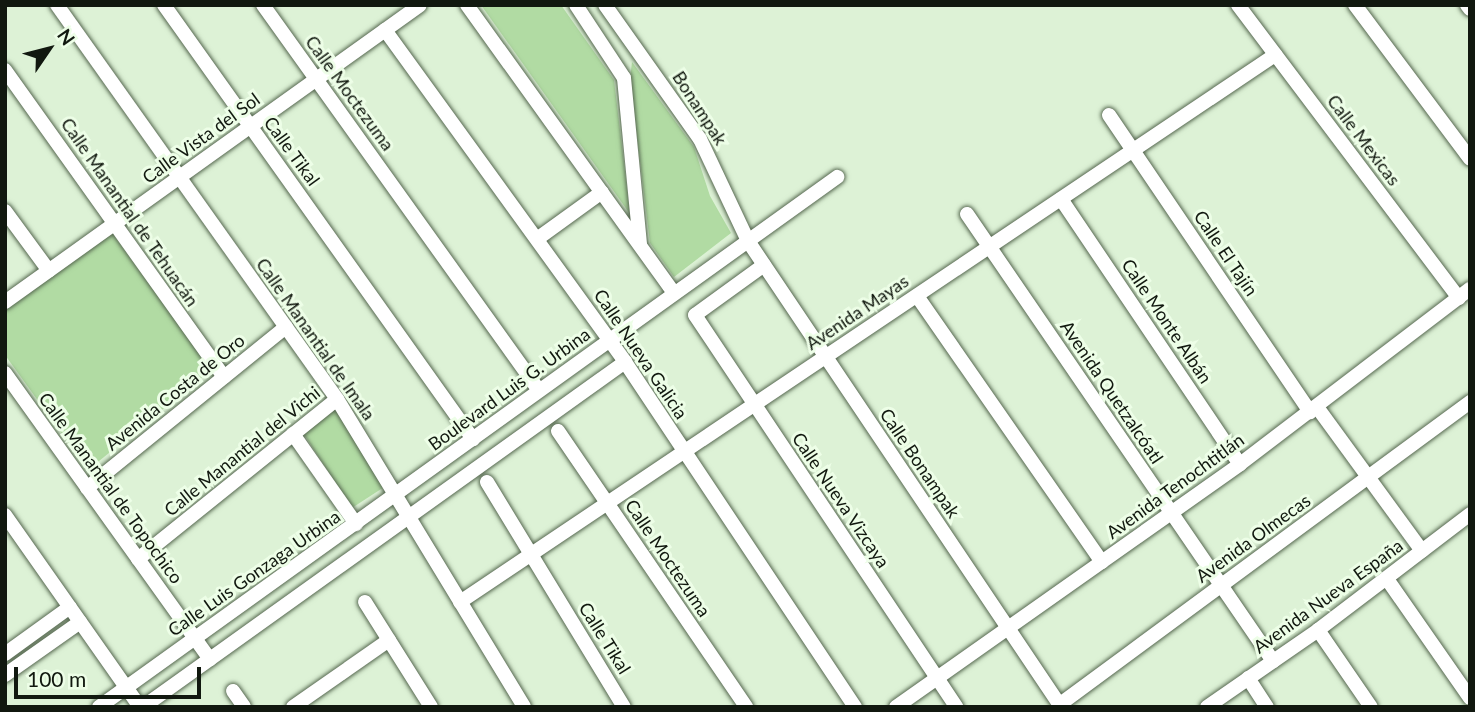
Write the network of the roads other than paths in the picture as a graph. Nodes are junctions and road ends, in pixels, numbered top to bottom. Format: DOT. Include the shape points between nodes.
graph roads {
  1 [pos="57,5"];
  2 [pos="164,5"];
  3 [pos="263,5"];
  4 [pos="420,5"];
  5 [pos="467,5"];
  6 [pos="576,5"];
  7 [pos="605,5"];
  8 [pos="1238,5"];
  9 [pos="1355,5"];
  10 [pos="385,30"];
  11 [pos="1275,55"];
  12 [pos="5,70"];
  13 [pos="317,79"];
  14 [pos="1109,115"];
  15 [pos="251,127"];
  16 [pos="1133,151"];
  17 [pos="1470,159"];
  18 [pos="179,177"];
  19 [pos="837,177"];
  20 [pos="601,192"];
  21 [pos="1061,199"];
  22 [pos="5,211"];
  23 [pos="967,214"];
  24 [pos="115,224"];
  25 [pos="537,239"];
  26 [pos="748,241"];
  27 [pos="640,246"];
  28 [pos="989,247"];
  29 [pos="764,265"];
  30 [pos="49,271"];
  31 [pos="674,293"];
  32 [pos="1464,294"];
  33 [pos="916,296"];
  34 [pos="5,302"];
  35 [pos="286,327"];
  36 [pos="609,339"];
  37 [pos="826,356"];
  38 [pos="625,362"];
  39 [pos="5,373"];
  40 [pos="224,377"];
  41 [pos="539,390"];
  42 [pos="337,399"];
  43 [pos="1470,402"];
  44 [pos="754,404"];
  45 [pos="1314,409"];
  46 [pos="558,431"];
  47 [pos="293,434"];
  48 [pos="473,439"];
  49 [pos="684,452"];
  50 [pos="1240,464"];
  51 [pos="1368,477"];
  52 [pos="487,482"];
  53 [pos="87,488"];
  54 [pos="396,496"];
  55 [pos="607,503"];
  56 [pos="1171,513"];
  57 [pos="1470,514"];
  58 [pos="5,515"];
  59 [pos="410,518"];
  60 [pos="356,524"];
  61 [pos="1422,551"];
  62 [pos="531,554"];
  63 [pos="138,559"];
  64 [pos="1102,562"];
  65 [pos="1387,579"];
  66 [pos="1221,586"];
  67 [pos="460,601"];
  68 [pos="365,602"];
  69 [pos="70,607"];
  70 [pos="80,622"];
  71 [pos="1009,630"];
  72 [pos="1318,630"];
  73 [pos="195,639"];
  74 [pos="389,639"];
  75 [pos="5,653"];
  76 [pos="210,659"];
  77 [pos="1273,661"];
  78 [pos="7,669"];
  79 [pos="1248,678"];
  80 [pos="938,679"];
  81 [pos="126,688"];
  82 [pos="233,691"];
  83 [pos="1470,698"];
  84 [pos="430,706"];
  85 [pos="1060,706"];
  86 [pos="99,707"];
  87 [pos="141,707"];
  88 [pos="244,707"];
  89 [pos="293,707"];
  90 [pos="524,707"];
  91 [pos="624,707"];
  92 [pos="746,707"];
  93 [pos="855,707"];
  94 [pos="896,707"];
  95 [pos="956,707"];
  96 [pos="1207,707"];
  97 [pos="1267,707"];
  98 [pos="1371,707"];
  1 -- 18 [label="street, Calle Manantial de Imala"];
  2 -- 15 [label="street, Calle Tikal"];
  3 -- 13 [label="street, Calle Moctezuma"];
  4 -- 10 [label="street, Calle Vista del Sol"];
  5 -- 20 [label="street"];
  6 -- 27 [label="street" via="624,78"];
  7 -- 26 [label="street, Bonampak" via="700,139"];
  8 -- 11 [label="street, Calle Mexicas"];
  9 -- 17 [label="street"];
  10 -- 13 [label="street, Calle Vista del Sol"];
  10 -- 25 [label="street, Calle Nueva Galicia"];
  11 -- 16 [label="street, Avenida Mayas"];
  11 -- 32 [label="street, Calle Mexicas"];
  12 -- 24 [label="street, Calle Manantial de Tehuacán"];
  13 -- 15 [label="street, Calle Vista del Sol"];
  13 -- 41 [label="street, Calle Moctezuma"];
  14 -- 16 [label="street, Calle El Tajín"];
  15 -- 18 [label="street, Calle Vista del Sol"];
  15 -- 48 [label="street, Calle Tikal"];
  16 -- 21 [label="street, Avenida Mayas"];
  16 -- 45 [label="street, Calle El Tajín"];
  18 -- 24 [label="street, Calle Vista del Sol"];
  18 -- 35 [label="street, Calle Manantial de Imala"];
  19 -- 26 [label="street, Boulevard Luis G. Urbina"];
  20 -- 25 [label="street"];
  20 -- 27 [label="street"];
  21 -- 28 [label="street, Avenida Mayas"];
  21 -- 50 [label="street, Calle Monte Albán"];
  22 -- 30 [label="street"];
  23 -- 28 [label="street, Avenida Quetzalcóatl"];
  24 -- 30 [label="street, Calle Vista del Sol"];
  24 -- 40 [label="street, Calle Manantial de Tehuacán"];
  25 -- 36 [label="street, Calle Nueva Galicia"];
  26 -- 29 [label="street, Calle Bonampak"];
  26 -- 31 [label="street, Boulevard Luis G. Urbina"];
  27 -- 31 [label="street"];
  28 -- 33 [label="street, Avenida Mayas"];
  28 -- 56 [label="street, Avenida Quetzalcóatl"];
  29 -- 37 [label="street, Calle Bonampak"];
  29 -- 44 [label="street, Calle Nueva Vizcaya" via="695,315"];
  30 -- 34 [label="street, Calle Vista del Sol"];
  31 -- 36 [label="street, Boulevard Luis G. Urbina"];
  32 -- 45 [label="street, Avenida Tenochtitlán"];
  33 -- 37 [label="street, Avenida Mayas"];
  33 -- 64 [label="street"];
  35 -- 40 [label="street, Avenida Costa de Oro"];
  35 -- 42 [label="street, Calle Manantial de Imala"];
  36 -- 38 [label="street, Calle Nueva Galicia"];
  36 -- 41 [label="street, Boulevard Luis G. Urbina"];
  37 -- 44 [label="street, Avenida Mayas"];
  37 -- 71 [label="street, Calle Bonampak"];
  38 -- 49 [label="street, Calle Nueva Galicia"];
  38 -- 59 [label="street"];
  39 -- 53 [label="street, Calle Manantial de Topochico"];
  40 -- 53 [label="street, Avenida Costa de Oro"];
  41 -- 48 [label="street, Boulevard Luis G. Urbina"];
  42 -- 47 [label="street, Calle Manantial del Vichi"];
  42 -- 54 [label="street, Calle Manantial de Imala"];
  43 -- 51 [label="street, Avenida Olmecas"];
  44 -- 49 [label="street, Avenida Mayas"];
  44 -- 80 [label="street, Calle Nueva Vizcaya"];
  45 -- 50 [label="street, Avenida Tenochtitlán"];
  45 -- 51 [label="street, Calle El Tajín"];
  46 -- 55 [label="street, Calle Moctezuma"];
  47 -- 60 [label="street"];
  47 -- 63 [label="street, Calle Manantial del Vichi"];
  48 -- 54 [label="street, Boulevard Luis G. Urbina"];
  49 -- 55 [label="street, Avenida Mayas"];
  49 -- 93 [label="street, Calle Nueva Galicia"];
  50 -- 56 [label="street, Avenida Tenochtitlán"];
  51 -- 61 [label="street, Calle El Tajín"];
  51 -- 66 [label="street, Avenida Olmecas"];
  52 -- 62 [label="street, Calle Tikal"];
  53 -- 63 [label="street, Calle Manantial de Topochico"];
  54 -- 59 [label="street, Calle Manantial de Imala"];
  54 -- 60 [label="street, Calle Luis Gonzaga Urbina"];
  55 -- 62 [label="street, Avenida Mayas"];
  55 -- 92 [label="street, Calle Moctezuma"];
  56 -- 64 [label="street, Avenida Tenochtitlán"];
  56 -- 66 [label="street, Avenida Quetzalcóatl"];
  57 -- 61 [label="street, Avenida Nueva España"];
  58 -- 69 [label="street"];
  59 -- 67 [label="street, Calle Manantial de Imala"];
  59 -- 76 [label="street"];
  60 -- 73 [label="street, Calle Luis Gonzaga Urbina"];
  61 -- 65 [label="street, Avenida Nueva España"];
  62 -- 67 [label="street, Avenida Mayas"];
  62 -- 91 [label="street, Calle Tikal"];
  63 -- 73 [label="street, Calle Manantial de Topochico"];
  64 -- 71 [label="street, Avenida Tenochtitlán"];
  65 -- 72 [label="street, Avenida Nueva España"];
  65 -- 83 [label="street"];
  66 -- 77 [label="street, Avenida Quetzalcóatl"];
  66 -- 85 [label="street, Avenida Olmecas"];
  67 -- 90 [label="street, Calle Manantial de Imala"];
  68 -- 74 [label="street"];
  69 -- 70 [label="street"];
  69 -- 75 [label="street"];
  70 -- 78 [label="street"];
  70 -- 81 [label="street"];
  71 -- 80 [label="street, Avenida Tenochtitlán"];
  71 -- 85 [label="street, Calle Bonampak"];
  72 -- 77 [label="street, Avenida Nueva España"];
  72 -- 98 [label="street"];
  73 -- 76 [label="street, Calle Manantial de Topochico"];
  73 -- 81 [label="street, Calle Luis Gonzaga Urbina"];
  74 -- 84 [label="street"];
  74 -- 89 [label="street"];
  76 -- 87 [label="street"];
  77 -- 79 [label="street, Avenida Nueva España"];
  79 -- 96 [label="street, Avenida Nueva España"];
  79 -- 97 [label="street"];
  80 -- 94 [label="street, Avenida Tenochtitlán"];
  80 -- 95 [label="street, Calle Nueva Vizcaya"];
  81 -- 86 [label="street, Calle Luis Gonzaga Urbina"];
  81 -- 87 [label="street"];
  82 -- 88 [label="street"];
}
